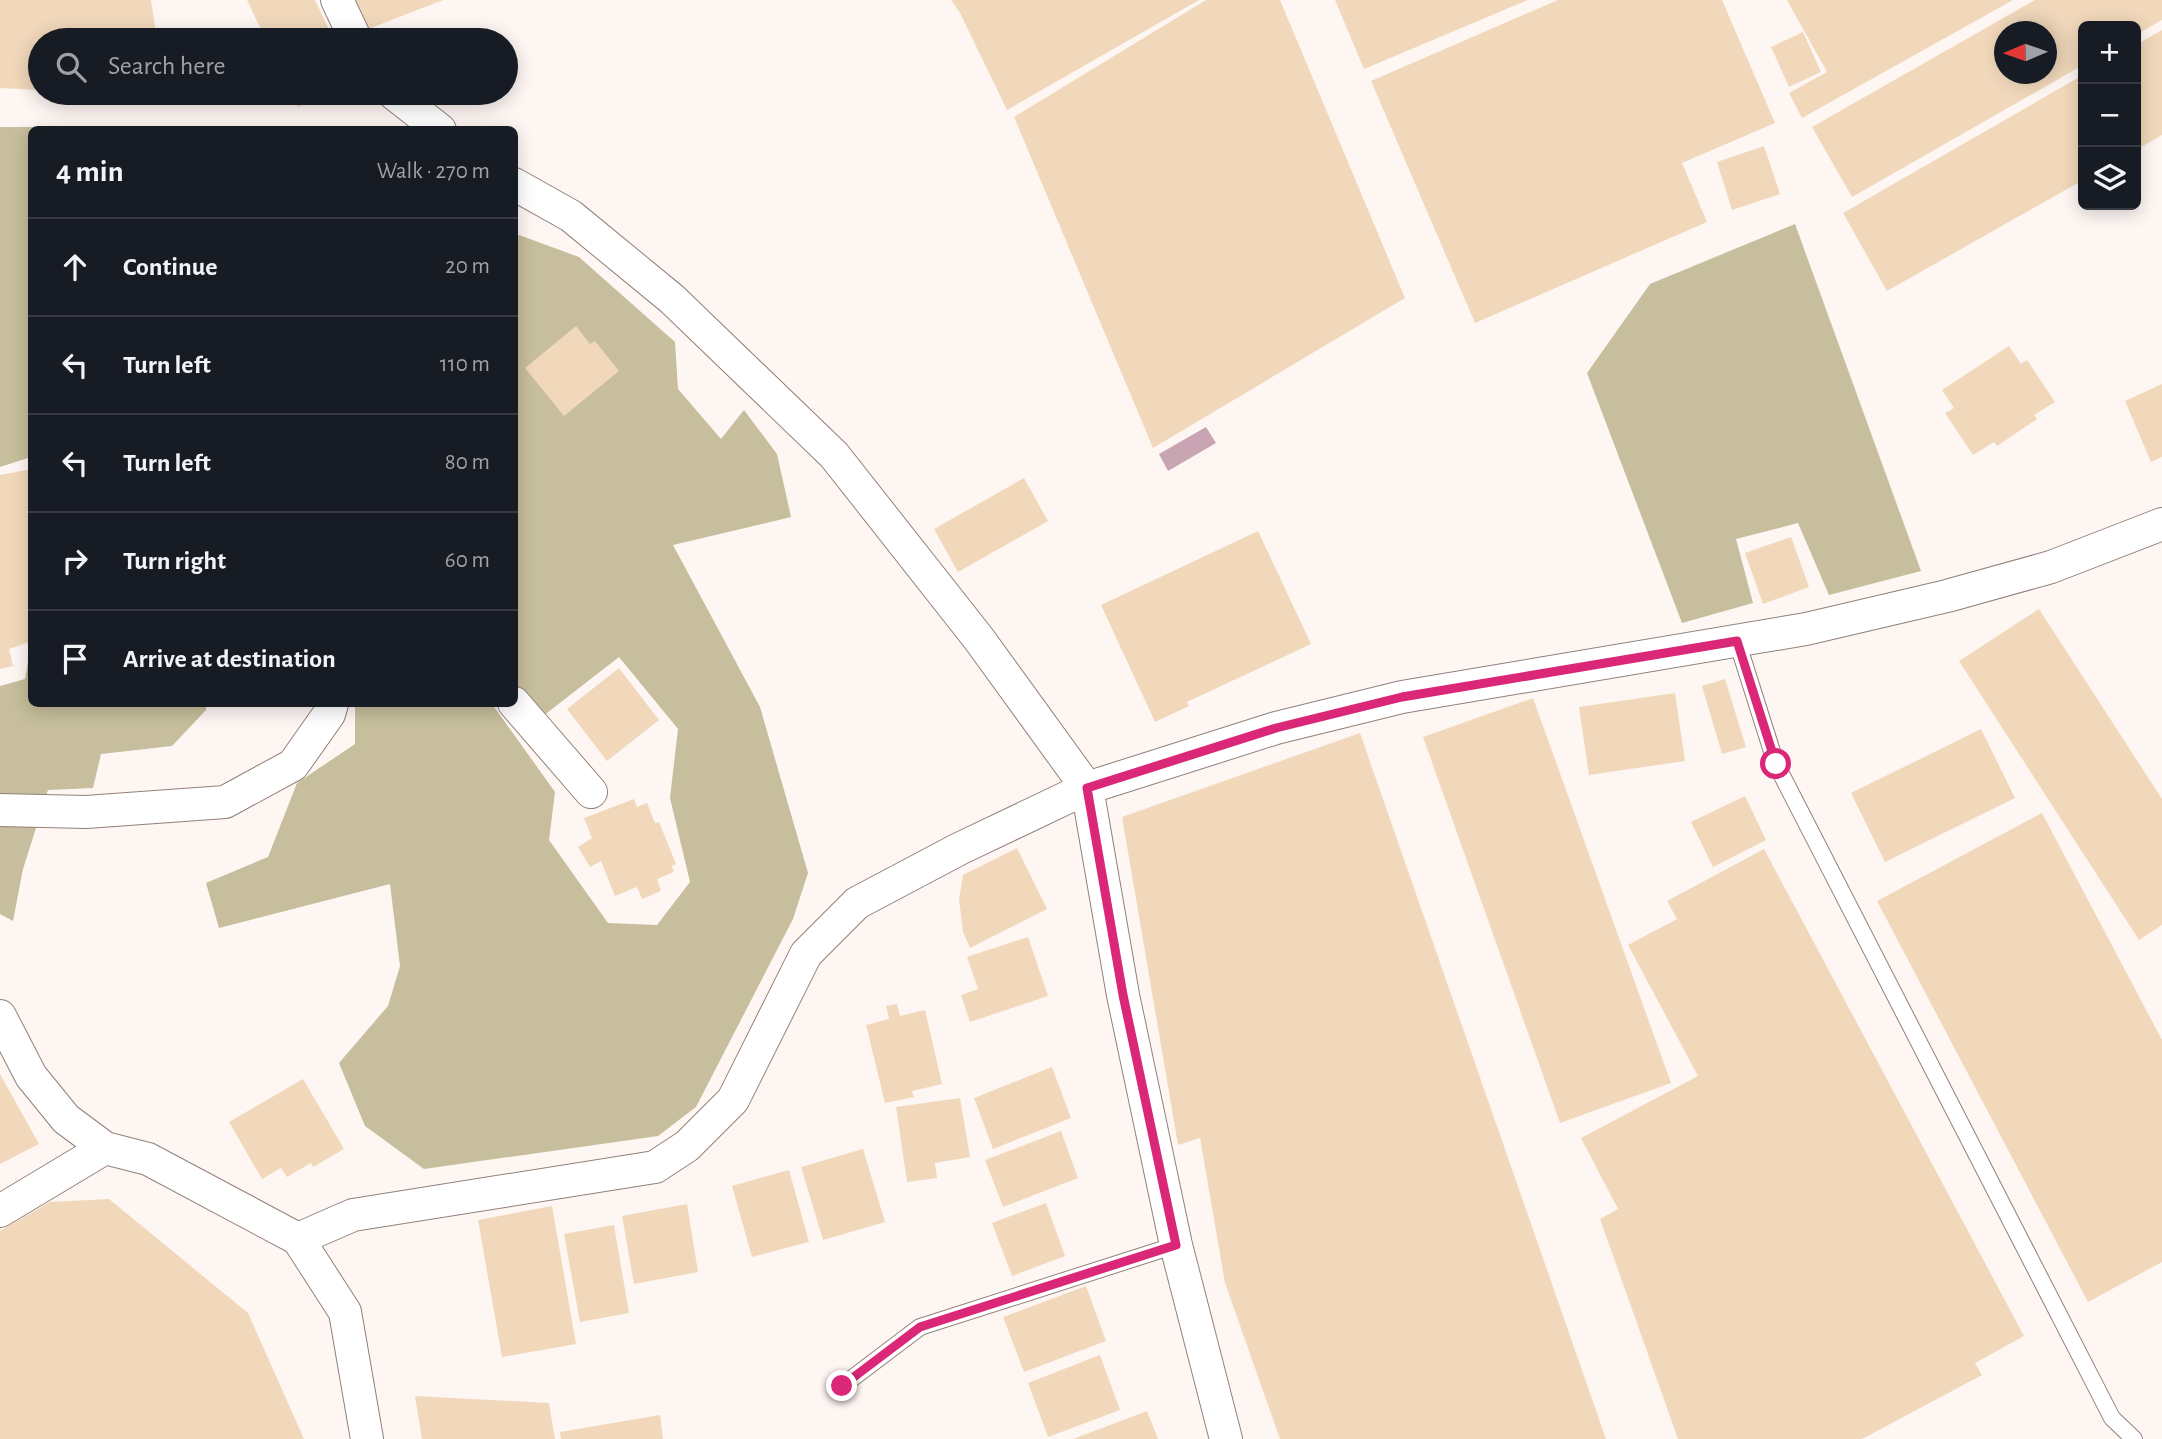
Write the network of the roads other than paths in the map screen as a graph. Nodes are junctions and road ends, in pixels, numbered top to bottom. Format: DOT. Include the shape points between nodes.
graph roads {
  1 [pos="337,0"];
  2 [pos="350,28"];
  3 [pos="408,105"];
  4 [pos="435,126"];
  5 [pos="518,186"];
  6 [pos="2162,524"];
  7 [pos="1737,641"];
  8 [pos="331,707"];
  9 [pos="517,707"];
  10 [pos="1087,788"];
  11 [pos="591,792"];
  12 [pos="0,810"];
  13 [pos="0,1016"];
  14 [pos="105,1148"];
  15 [pos="0,1211"];
  16 [pos="298,1239"];
  17 [pos="1176,1245"];
  18 [pos="842,1386"];
  19 [pos="367,1439"];
  20 [pos="1226,1439"];
  21 [pos="2134,1439"];
  1 -- 2 [label="street"];
  3 -- 4 [label="street"];
  5 -- 10 [label="street" via="570,216 672,299 834,456 979,639"];
  6 -- 7 [label="street" via="2051,567 1806,629"];
  7 -- 10 [label="street" via="1402,697 1276,728"];
  7 -- 21 [label="lane" via="1776,764 2112,1418"];
  8 -- 12 [label="street" via="293,765 225,802 86,812"];
  9 -- 11 [label="street"];
  10 -- 16 [label="street" via="857,903 806,954 733,1100 687,1146 656,1167 353,1216"];
  10 -- 17 [label="street" via="1123,995"];
  13 -- 14 [label="street" via="31,1076 66,1119"];
  14 -- 15 [label="street"];
  14 -- 16 [label="street" via="148,1159"];
  16 -- 19 [label="street" via="345,1312"];
  17 -- 18 [label="lane" via="920,1327"];
  17 -- 20 [label="street"];
}
